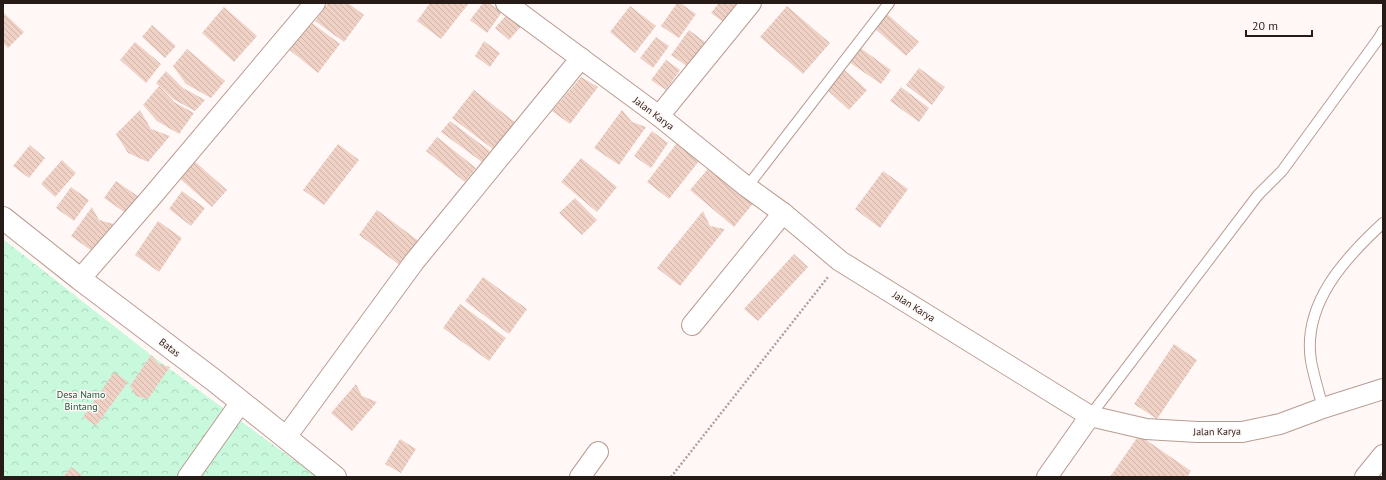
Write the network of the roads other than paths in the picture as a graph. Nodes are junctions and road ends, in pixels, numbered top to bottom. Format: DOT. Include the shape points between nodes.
graph roads {
  1 [pos="315,3"];
  2 [pos="506,3"];
  3 [pos="751,3"];
  4 [pos="890,3"];
  5 [pos="1383,31"];
  6 [pos="581,58"];
  7 [pos="659,116"];
  8 [pos="747,187"];
  9 [pos="783,213"];
  10 [pos="3,218"];
  11 [pos="1383,223"];
  12 [pos="80,279"];
  13 [pos="692,325"];
  14 [pos="1383,389"];
  15 [pos="241,402"];
  16 [pos="1323,408"];
  17 [pos="1090,416"];
  18 [pos="286,437"];
  19 [pos="598,452"];
  20 [pos="1383,455"];
  21 [pos="188,477"];
  22 [pos="336,477"];
  23 [pos="580,477"];
  24 [pos="1047,477"];
  25 [pos="1366,477"];
  1 -- 12 [label="street"];
  2 -- 6 [label="street, Jalan Karya"];
  3 -- 7 [label="street"];
  4 -- 8 [label="lane"];
  5 -- 17 [label="lane" via="1299,149 1258,195"];
  6 -- 7 [label="street, Jalan Karya"];
  6 -- 18 [label="street" via="414,262"];
  7 -- 8 [label="street, Jalan Karya"];
  8 -- 9 [label="street, Jalan Karya"];
  9 -- 13 [label="street"];
  9 -- 17 [label="street, Jalan Karya" via="840,261"];
  10 -- 12 [label="street, Batas"];
  11 -- 16 [label="lane" via="1330,282 1316,311 1311,330 1311,355"];
  12 -- 15 [label="street, Batas"];
  14 -- 16 [label="street, Jalan Karya"];
  15 -- 18 [label="street, Batas"];
  15 -- 21 [label="street"];
  16 -- 17 [label="street, Jalan Karya" via="1280,424 1242,432 1146,429"];
  17 -- 24 [label="street"];
  18 -- 22 [label="street, Batas"];
  19 -- 23 [label="street"];
  20 -- 25 [label="street"];
}
